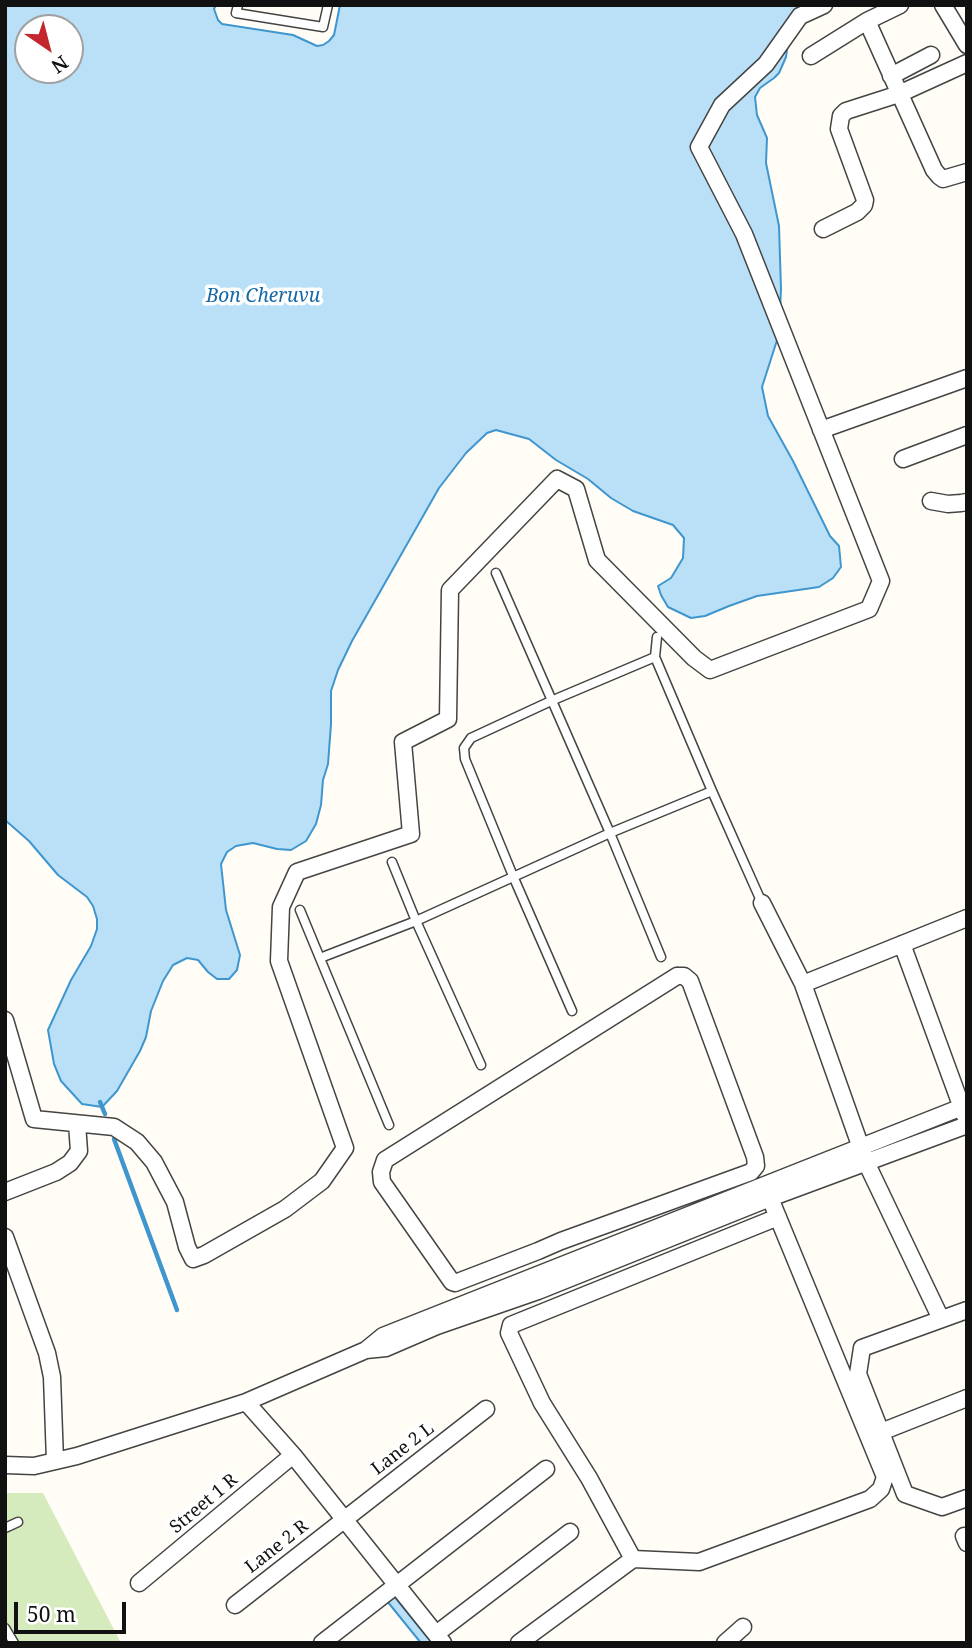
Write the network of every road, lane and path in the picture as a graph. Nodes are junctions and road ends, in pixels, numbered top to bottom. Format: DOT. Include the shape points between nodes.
graph roads {
  1 [pos="238,5"];
  2 [pos="328,5"];
  3 [pos="824,5"];
  4 [pos="900,5"];
  5 [pos="943,5"];
  6 [pos="867,21"];
  7 [pos="967,45"];
  8 [pos="931,55"];
  9 [pos="811,56"];
  10 [pos="967,63"];
  11 [pos="891,76"];
  12 [pos="899,94"];
  13 [pos="967,172"];
  14 [pos="823,229"];
  15 [pos="967,378"];
  16 [pos="821,430"];
  17 [pos="967,435"];
  18 [pos="903,459"];
  19 [pos="931,501"];
  20 [pos="967,502"];
  21 [pos="496,573"];
  22 [pos="657,637"];
  23 [pos="655,657"];
  24 [pos="551,701"];
  25 [pos="712,791"];
  26 [pos="610,833"];
  27 [pos="392,862"];
  28 [pos="513,876"];
  29 [pos="762,903"];
  30 [pos="300,910"];
  31 [pos="967,918"];
  32 [pos="416,921"];
  33 [pos="902,944"];
  34 [pos="661,957"];
  35 [pos="320,958"];
  36 [pos="803,984"];
  37 [pos="572,1011"];
  38 [pos="5,1020"];
  39 [pos="481,1066"];
  40 [pos="965,1115"];
  41 [pos="77,1124"];
  42 [pos="390,1125"];
  43 [pos="863,1154"];
  44 [pos="5,1192"];
  45 [pos="770,1198"];
  46 [pos="778,1217"];
  47 [pos="5,1237"];
  48 [pos="561,1241"];
  49 [pos="538,1251"];
  50 [pos="560,1269"];
  51 [pos="538,1291"];
  52 [pos="487,1310"];
  53 [pos="967,1310"];
  54 [pos="530,1317"];
  55 [pos="942,1319"];
  56 [pos="435,1321"];
  57 [pos="511,1325"];
  58 [pos="967,1398"];
  59 [pos="246,1402"];
  60 [pos="486,1409"];
  61 [pos="881,1432"];
  62 [pos="293,1455"];
  63 [pos="55,1461"];
  64 [pos="5,1465"];
  65 [pos="546,1469"];
  66 [pos="967,1497"];
  67 [pos="344,1520"];
  68 [pos="18,1522"];
  69 [pos="5,1528"];
  70 [pos="570,1532"];
  71 [pos="633,1559"];
  72 [pos="139,1583"];
  73 [pos="396,1584"];
  74 [pos="235,1605"];
  75 [pos="743,1627"];
  76 [pos="5,1628"];
  77 [pos="439,1639"];
  78 [pos="14,1643"];
  79 [pos="322,1643"];
  80 [pos="519,1643"];
  81 [pos="725,1643"];
  1 -- 2 [label="lane" via="236,13 323,27"];
  3 -- 16 [label="street" via="800,16 766,64 722,105 699,147 744,234"];
  4 -- 6 [label="street"];
  5 -- 7 [label="street"];
  6 -- 9 [label="street"];
  6 -- 11 [label="street"];
  8 -- 11 [label="street"];
  10 -- 12 [label="street"];
  11 -- 12 [label="street"];
  12 -- 13 [label="street" via="939,176 947,179"];
  12 -- 14 [label="street" via="841,116 839,129 865,200 857,212"];
  15 -- 16 [label="street"];
  16 -- 41 [label="street" via="881,581 869,609 710,670 597,560 576,489 556,479 450,590 448,719 403,742 411,834 297,872 281,907 279,961 345,1148 322,1181 285,1209 192,1259 175,1202 146,1152 114,1127"];
  17 -- 18 [label="street"];
  19 -- 20 [label="street"];
  21 -- 24 [label="lane"];
  22 -- 23 [label="lane"];
  23 -- 24 [label="lane"];
  23 -- 25 [label="lane"];
  24 -- 26 [label="lane"];
  24 -- 28 [label="lane" via="471,738 464,748"];
  25 -- 26 [label="lane"];
  25 -- 29 [label="lane"];
  26 -- 28 [label="lane"];
  26 -- 34 [label="lane"];
  27 -- 32 [label="lane"];
  28 -- 32 [label="lane"];
  28 -- 37 [label="lane"];
  29 -- 36 [label="street"];
  30 -- 35 [label="lane"];
  31 -- 33 [label="street"];
  32 -- 35 [label="lane"];
  32 -- 39 [label="lane"];
  33 -- 36 [label="street"];
  33 -- 40 [label="street"];
  35 -- 42 [label="lane"];
  36 -- 43 [label="street"];
  38 -- 41 [label="street" via="34,1119"];
  40 -- 43 [label="street"];
  41 -- 44 [label="street" via="79,1151 71,1163"];
  43 -- 45 [label="street"];
  43 -- 50 [label="street"];
  43 -- 55 [label="street"];
  45 -- 46 [label="street"];
  45 -- 50 [label="street"];
  46 -- 54 [label="street"];
  46 -- 71 [label="street" via="885,1477 881,1489 870,1499 699,1562"];
  47 -- 63 [label="street" via="47,1353"];
  48 -- 49 [label="street"];
  48 -- 49 [label="street" via="751,1172 756,1166 690,981 684,976 668,981 385,1160 382,1182 452,1282"];
  48 -- 50 [label="street"];
  49 -- 50 [label="street"];
  50 -- 51 [label="street"];
  50 -- 56 [label="street"];
  51 -- 52 [label="street"];
  51 -- 54 [label="street" via="524,1305"];
  52 -- 56 [label="street"];
  52 -- 57 [label="street" via="505,1314"];
  53 -- 55 [label="street"];
  54 -- 57 [label="street"];
  55 -- 61 [label="street" via="862,1348 858,1374"];
  56 -- 59 [label="street" via="383,1336 366,1350"];
  57 -- 71 [label="street" via="509,1333 542,1403"];
  58 -- 61 [label="street"];
  59 -- 62 [label="street"];
  59 -- 63 [label="street"];
  60 -- 67 [label="street, Lane 2 L"];
  61 -- 66 [label="street" via="905,1494 942,1507"];
  62 -- 67 [label="street"];
  62 -- 72 [label="street, Street 1 R"];
  63 -- 64 [label="street"];
  65 -- 73 [label="street"];
  67 -- 73 [label="street"];
  67 -- 74 [label="street, Lane 2 R"];
  68 -- 69 [label="lane"];
  70 -- 77 [label="street"];
  71 -- 80 [label="street"];
  73 -- 77 [label="street"];
  73 -- 79 [label="street"];
  75 -- 81 [label="street"];
  76 -- 78 [label="lane"];
}
